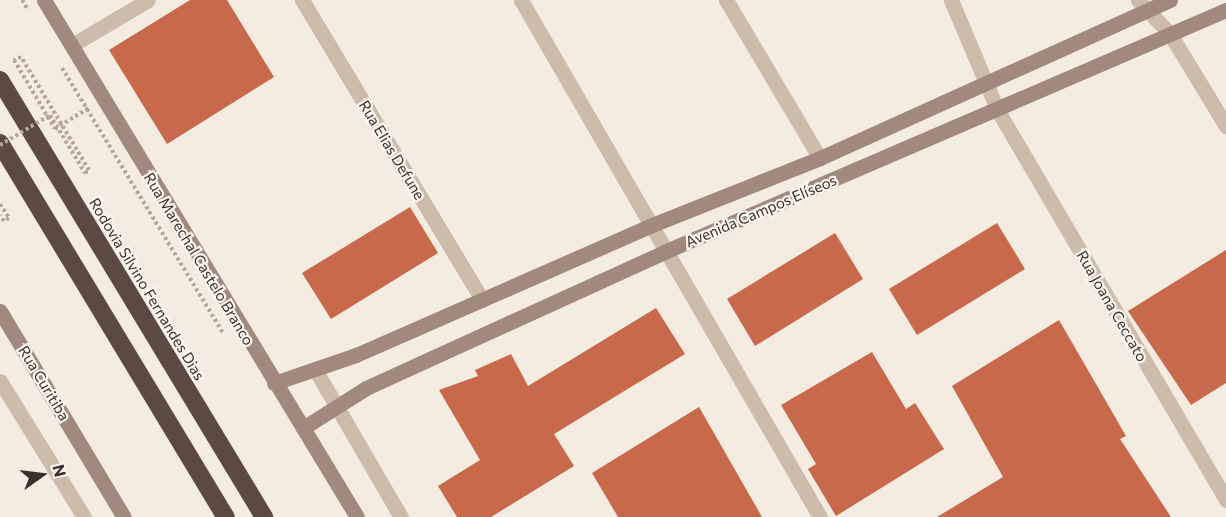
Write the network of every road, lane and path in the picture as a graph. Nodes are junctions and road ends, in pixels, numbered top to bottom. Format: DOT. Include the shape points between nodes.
graph roads {
  1 [pos="44,0"];
  2 [pos="148,0"];
  3 [pos="302,0"];
  4 [pos="521,0"];
  5 [pos="726,0"];
  6 [pos="951,0"];
  7 [pos="1170,0"];
  8 [pos="1141,5"];
  9 [pos="1226,10"];
  10 [pos="1170,34"];
  11 [pos="72,45"];
  12 [pos="0,80"];
  13 [pos="988,82"];
  14 [pos="103,100"];
  15 [pos="998,111"];
  16 [pos="1226,126"];
  17 [pos="0,144"];
  18 [pos="820,158"];
  19 [pos="0,204"];
  20 [pos="0,215"];
  21 [pos="652,225"];
  22 [pos="664,252"];
  23 [pos="482,300"];
  24 [pos="0,311"];
  25 [pos="316,371"];
  26 [pos="0,381"];
  27 [pos="274,383"];
  28 [pos="334,406"];
  29 [pos="303,428"];
  30 [pos="1226,500"];
  31 [pos="84,517"];
  32 [pos="124,517"];
  33 [pos="226,517"];
  34 [pos="264,517"];
  35 [pos="357,517"];
  36 [pos="401,517"];
  37 [pos="820,517"];
  1 -- 11 [label="street, Rua Marechal Castelo Branco"];
  2 -- 11 [label="street"];
  3 -- 23 [label="street, Rua Elias Defune"];
  4 -- 21 [label="street"];
  5 -- 18 [label="street"];
  6 -- 13 [label="street, Rua Joana Ceccato"];
  7 -- 8 [label="street, Avenida Campos Elíseos"];
  8 -- 10 [label="street"];
  8 -- 13 [label="street, Avenida Campos Elíseos"];
  9 -- 10 [label="street, Avenida Campos Elíseos"];
  10 -- 15 [label="street, Avenida Campos Elíseos"];
  10 -- 16 [label="street"];
  11 -- 14 [label="street, Rua Marechal Castelo Branco"];
  12 -- 34 [label="highway, Rodovia Silvino Fernandes Dias"];
  13 -- 15 [label="street, Rua Joana Ceccato"];
  13 -- 18 [label="street, Avenida Campos Elíseos"];
  14 -- 17 [label="path, bridge" via="55,129 50,119 44,109 38,99 14,60 21,57 89,170 85,173 50,115 40,121"];
  14 -- 27 [label="street, Rua Marechal Castelo Branco"];
  15 -- 22 [label="street, Avenida Campos Elíseos"];
  15 -- 30 [label="street, Rua Joana Ceccato"];
  17 -- 33 [label="highway"];
  18 -- 21 [label="street, Avenida Campos Elíseos"];
  19 -- 20 [label="path" via="9,218 4,221"];
  21 -- 22 [label="street"];
  21 -- 23 [label="street, Avenida Campos Elíseos"];
  22 -- 28 [label="street, Avenida Campos Elíseos"];
  22 -- 37 [label="street"];
  23 -- 25 [label="street, Avenida Campos Elíseos"];
  24 -- 32 [label="street, Rua Curitiba"];
  25 -- 27 [label="street, Avenida Campos Elíseos"];
  25 -- 28 [label="street"];
  26 -- 31 [label="street"];
  27 -- 29 [label="street, Rua Marechal Castelo Branco"];
  28 -- 29 [label="street, Avenida Campos Elíseos"];
  28 -- 36 [label="street"];
  29 -- 35 [label="street, Rua Marechal Castelo Branco"];
}
